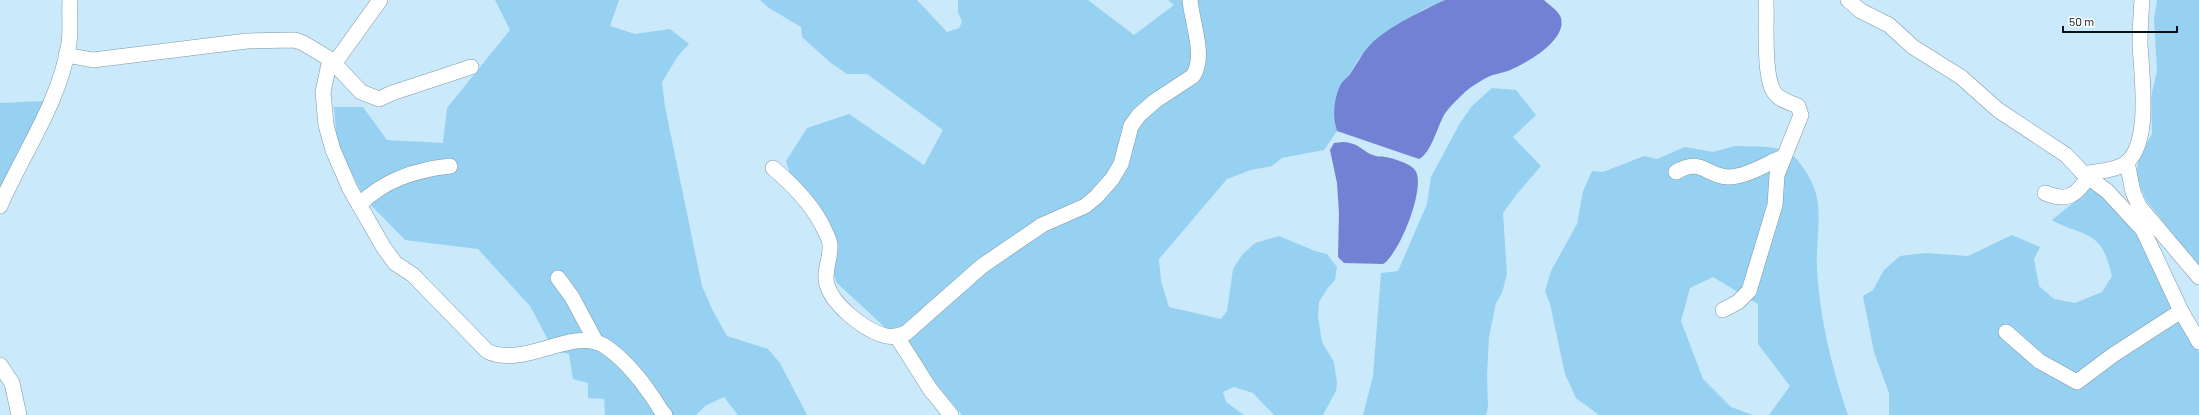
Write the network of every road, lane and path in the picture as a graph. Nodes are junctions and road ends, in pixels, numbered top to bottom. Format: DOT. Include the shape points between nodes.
graph roads {
  1 [pos="70,0"];
  2 [pos="380,0"];
  3 [pos="1190,0"];
  4 [pos="1766,0"];
  5 [pos="1848,0"];
  6 [pos="2142,0"];
  7 [pos="66,55"];
  8 [pos="332,61"];
  9 [pos="471,67"];
  10 [pos="1783,157"];
  11 [pos="2127,162"];
  12 [pos="450,166"];
  13 [pos="773,168"];
  14 [pos="1676,172"];
  15 [pos="2086,175"];
  16 [pos="2045,193"];
  17 [pos="0,206"];
  18 [pos="359,206"];
  19 [pos="2199,277"];
  20 [pos="558,278"];
  21 [pos="1723,310"];
  22 [pos="2181,311"];
  23 [pos="2006,332"];
  24 [pos="897,337"];
  25 [pos="596,342"];
  26 [pos="2199,342"];
  27 [pos="0,366"];
  28 [pos="19,415"];
  29 [pos="665,415"];
  30 [pos="950,415"];
  1 -- 7 [label="street" via="69,42"];
  2 -- 8 [label="street"];
  3 -- 24 [label="street" via="1199,52 1198,69 1193,76 1154,101 1139,115 1131,126 1121,164 1112,179 1085,206 1042,225 982,266 906,333"];
  4 -- 10 [label="street" via="1766,66 1769,81 1780,98 1798,106 1801,111"];
  5 -- 15 [label="street" via="1860,11 1889,25 1913,47 1961,77 1998,110 2066,155"];
  6 -- 11 [label="street" via="2141,135"];
  7 -- 8 [label="street" via="102,59 247,41 280,40 303,43"];
  7 -- 17 [label="street" via="50,104"];
  8 -- 9 [label="street" via="361,92 379,99"];
  8 -- 18 [label="street" via="323,92 326,125 333,150"];
  10 -- 14 [label="street" via="1743,175 1728,177 1694,166"];
  10 -- 21 [label="street" via="1777,175 1775,205 1749,291 1738,302"];
  11 -- 15 [label="street" via="2116,168"];
  11 -- 19 [label="street" via="2133,192 2139,206"];
  12 -- 18 [label="street" via="426,169 404,176 381,187"];
  13 -- 24 [label="street" via="812,208 824,230 830,245 825,273 835,299 855,319 882,335"];
  15 -- 16 [label="street" via="2082,186 2070,196 2058,198"];
  15 -- 22 [label="street" via="2108,191 2143,230"];
  18 -- 25 [label="street" via="394,263 413,275 487,351 494,355 509,357 576,342"];
  20 -- 25 [label="street" via="572,297"];
  22 -- 23 [label="street" via="2113,355 2077,382 2039,361"];
  22 -- 26 [label="street"];
  24 -- 30 [label="street"];
  25 -- 29 [label="street" via="604,345 637,375"];
  27 -- 28 [label="street" via="12,383"];
}
